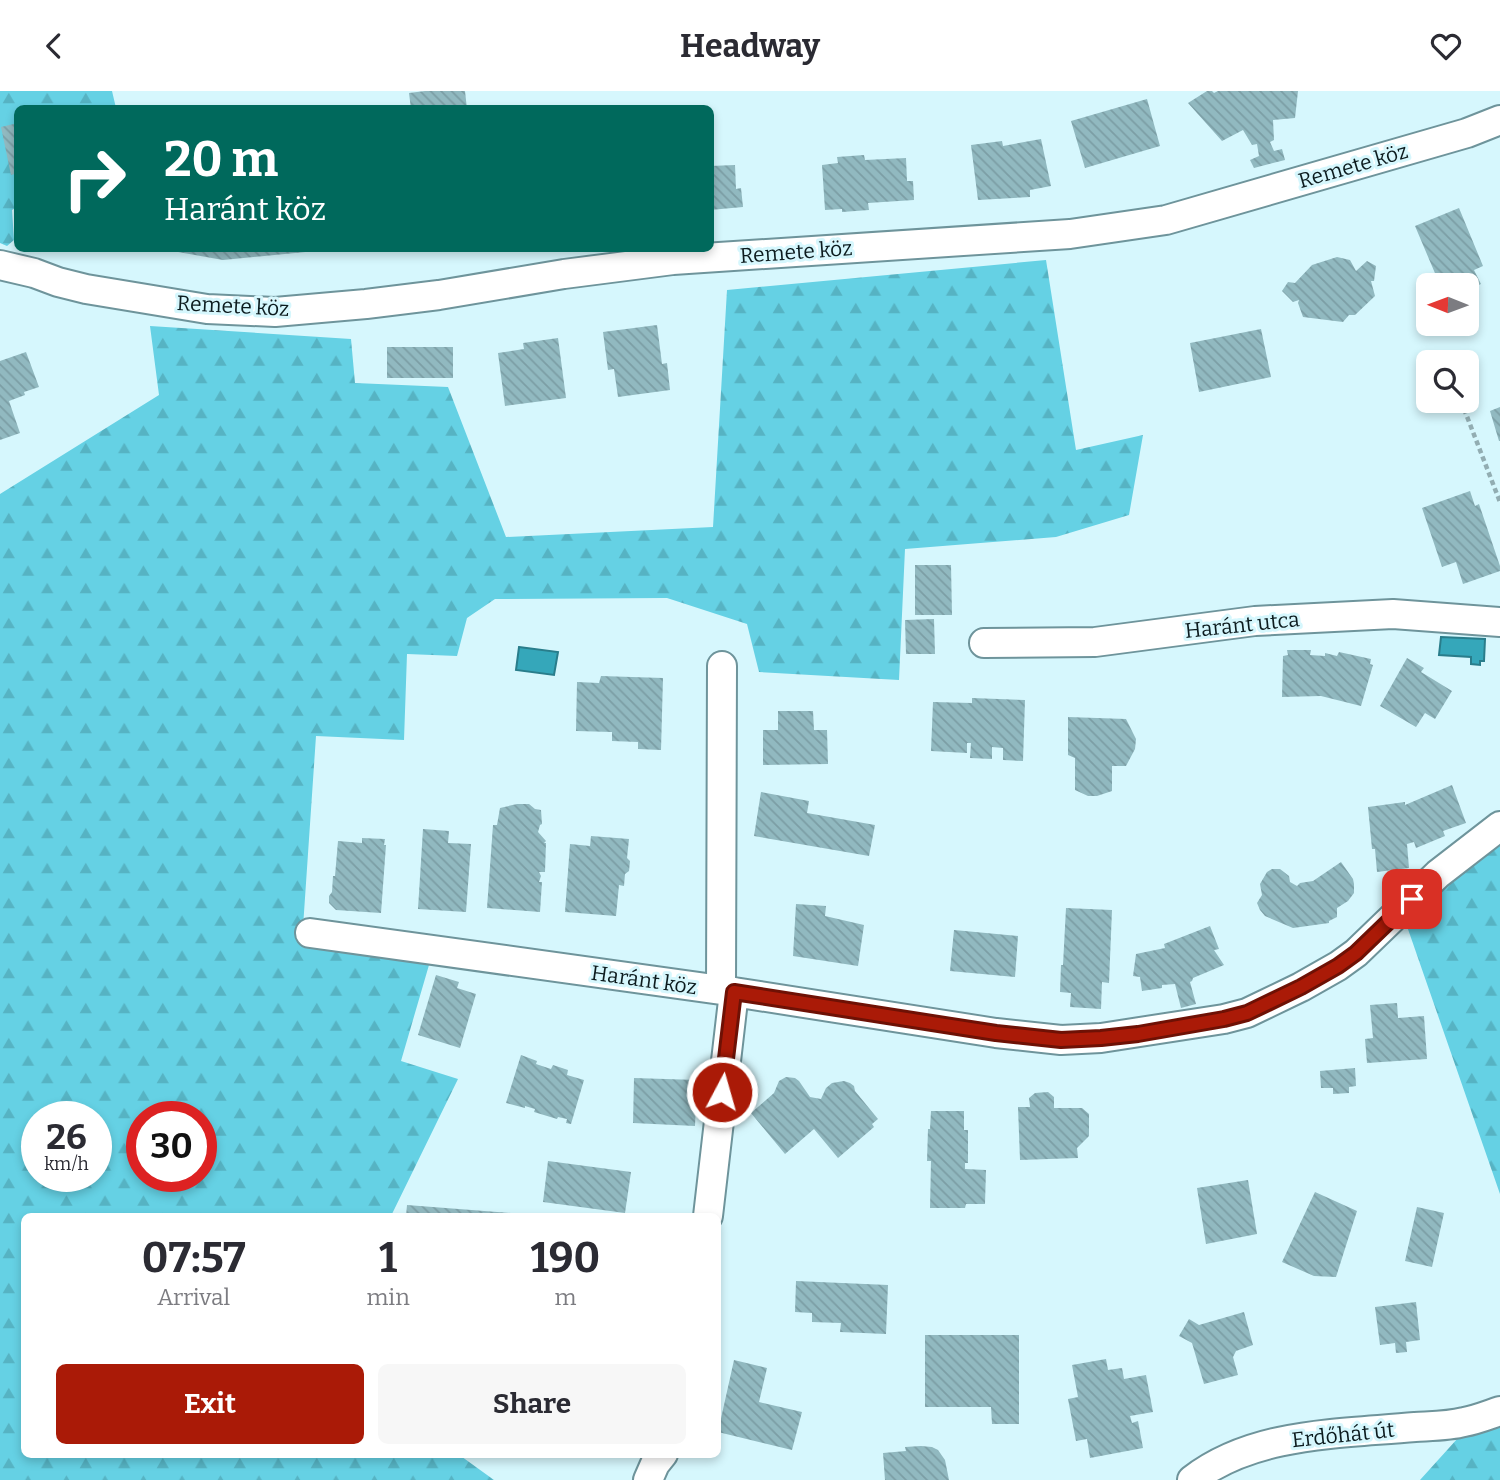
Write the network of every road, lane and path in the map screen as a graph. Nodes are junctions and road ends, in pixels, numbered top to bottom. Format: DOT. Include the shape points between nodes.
graph roads {
  1 [pos="1500,120"];
  2 [pos="0,265"];
  3 [pos="1466,413"];
  4 [pos="1500,502"];
  5 [pos="1500,622"];
  6 [pos="984,643"];
  7 [pos="722,666"];
  8 [pos="1500,827"];
  9 [pos="310,933"];
  10 [pos="727,991"];
  11 [pos="708,1213"];
  12 [pos="1500,1411"];
  13 [pos="660,1458"];
  14 [pos="649,1480"];
  15 [pos="1192,1480"];
  1 -- 2 [label="street, Remete köz" via="1166,220 1070,234 673,260 366,304 275,312 207,309 86,289"];
  3 -- 4 [label="path"];
  5 -- 6 [label="street, Haránt utca" via="1393,614 1255,621 1095,642"];
  7 -- 10 [label="street"];
  8 -- 10 [label="street, Haránt köz" via="1438,874 1338,966 1247,1013 1224,1019 1061,1040"];
  9 -- 10 [label="street, Haránt köz"];
  10 -- 11 [label="street"];
  12 -- 15 [label="street, Erdőhát út" via="1462,1423 1293,1439 1226,1459"];
  13 -- 14 [label="street"];
}
